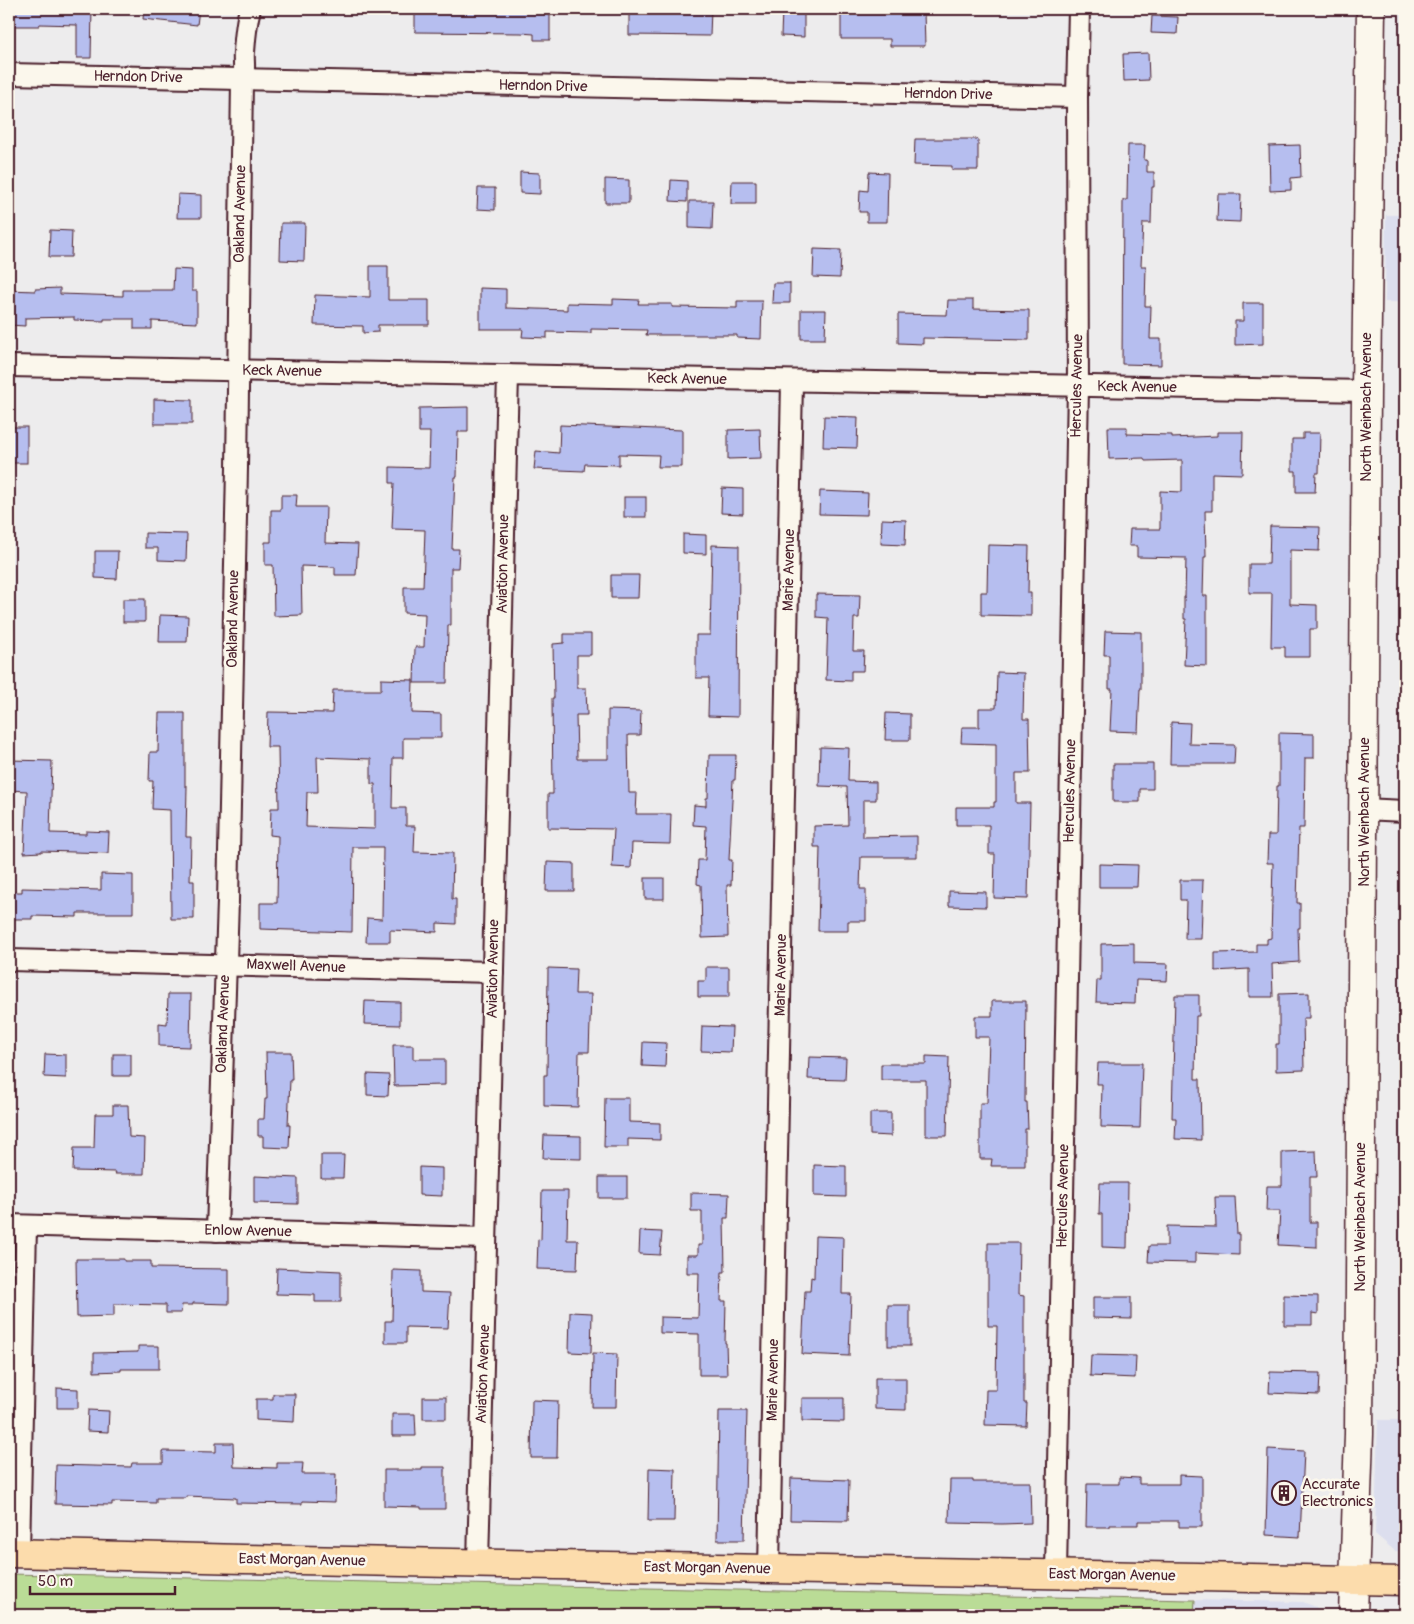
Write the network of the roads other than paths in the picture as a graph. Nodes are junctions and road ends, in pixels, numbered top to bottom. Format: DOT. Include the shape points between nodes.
graph roads {
  1 [pos="250,9"];
  2 [pos="1079,9"];
  3 [pos="1371,9"];
  4 [pos="9,74"];
  5 [pos="242,79"];
  6 [pos="1077,97"];
  7 [pos="9,366"];
  8 [pos="238,370"];
  9 [pos="508,375"];
  10 [pos="792,380"];
  11 [pos="1078,386"];
  12 [pos="1366,391"];
  13 [pos="1364,809"];
  14 [pos="1405,811"];
  15 [pos="9,960"];
  16 [pos="225,964"];
  17 [pos="493,972"];
  18 [pos="18,1226"];
  19 [pos="217,1231"];
  20 [pos="486,1238"];
  21 [pos="14,1553"];
  22 [pos="478,1562"];
  23 [pos="770,1569"];
  24 [pos="1056,1574"];
  25 [pos="1354,1580"];
  26 [pos="1405,1581"];
  27 [pos="1353,1615"];
  1 -- 5 [label="street, Oakland Avenue"];
  2 -- 6 [label="street, Hercules Avenue"];
  3 -- 12 [label="main road, North Weinbach Avenue"];
  4 -- 5 [label="street, Herndon Drive"];
  5 -- 6 [label="street, Herndon Drive"];
  5 -- 8 [label="street, Oakland Avenue"];
  6 -- 11 [label="street, Hercules Avenue"];
  7 -- 8 [label="street, Keck Avenue"];
  8 -- 9 [label="street, Keck Avenue"];
  8 -- 16 [label="street, Oakland Avenue"];
  9 -- 10 [label="street, Keck Avenue"];
  9 -- 17 [label="street, Aviation Avenue"];
  10 -- 11 [label="street, Keck Avenue"];
  10 -- 23 [label="street, Marie Avenue"];
  11 -- 12 [label="street, Keck Avenue"];
  11 -- 24 [label="street, Hercules Avenue"];
  12 -- 13 [label="main road, North Weinbach Avenue"];
  13 -- 14 [label="street"];
  13 -- 25 [label="main road, North Weinbach Avenue" via="1359,1424"];
  15 -- 16 [label="street, Maxwell Avenue"];
  16 -- 17 [label="street, Maxwell Avenue"];
  16 -- 19 [label="street, Oakland Avenue"];
  17 -- 20 [label="street, Aviation Avenue"];
  18 -- 19 [label="street, Enlow Avenue"];
  18 -- 21 [label="street"];
  19 -- 20 [label="street, Enlow Avenue"];
  20 -- 22 [label="street, Aviation Avenue"];
  21 -- 22 [label="main road, East Morgan Avenue"];
  22 -- 23 [label="main road, East Morgan Avenue"];
  23 -- 24 [label="main road, East Morgan Avenue"];
  24 -- 25 [label="main road, East Morgan Avenue"];
  25 -- 26 [label="main road, East Morgan Avenue"];
  25 -- 27 [label="main road, North Weinbach Avenue"];
}
